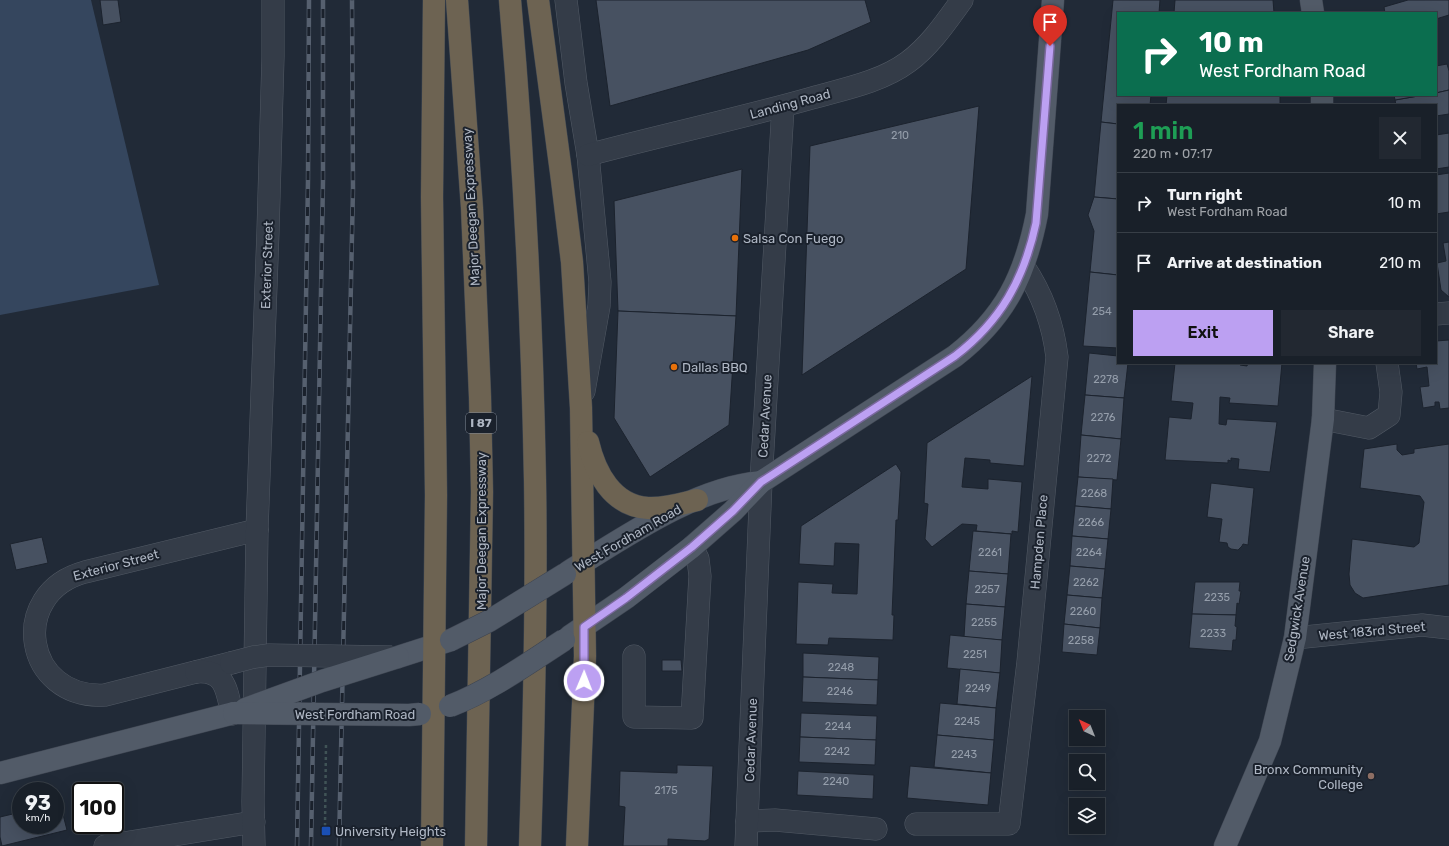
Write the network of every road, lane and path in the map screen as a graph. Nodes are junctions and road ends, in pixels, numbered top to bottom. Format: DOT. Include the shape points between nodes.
graph roads {
  1 [pos="273,0"];
  2 [pos="434,0"];
  3 [pos="457,0"];
  4 [pos="510,0"];
  5 [pos="538,0"];
  6 [pos="566,0"];
  7 [pos="962,0"];
  8 [pos="1053,0"];
  9 [pos="1311,0"];
  10 [pos="1313,12"];
  11 [pos="782,106"];
  12 [pos="588,154"];
  13 [pos="1024,267"];
  14 [pos="1449,313"];
  15 [pos="1437,314"];
  16 [pos="1325,364"];
  17 [pos="1387,364"];
  18 [pos="581,408"];
  19 [pos="1323,419"];
  20 [pos="761,482"];
  21 [pos="697,500"];
  22 [pos="258,530"];
  23 [pos="692,547"];
  24 [pos="583,563"];
  25 [pos="584,627"];
  26 [pos="1449,628"];
  27 [pos="1295,638"];
  28 [pos="435,645"];
  29 [pos="634,656"];
  30 [pos="398,657"];
  31 [pos="191,673"];
  32 [pos="435,710"];
  33 [pos="233,714"];
  34 [pos="326,744"];
  35 [pos="3,772"];
  36 [pos="254,812"];
  37 [pos="747,821"];
  38 [pos="916,824"];
  39 [pos="325,826"];
  40 [pos="876,829"];
  41 [pos="105,846"];
  42 [pos="254,846"];
  43 [pos="432,846"];
  44 [pos="476,846"];
  45 [pos="530,846"];
  46 [pos="577,846"];
  47 [pos="746,846"];
  48 [pos="1225,846"];
  1 -- 22 [label="street, Exterior Street"];
  2 -- 28 [label="highway" via="432,286 436,441"];
  3 -- 44 [label="highway, Major Deegan Expressway / I 87" via="471,192 482,492"];
  4 -- 45 [label="highway" via="528,276 535,480"];
  5 -- 18 [label="highway" via="571,255"];
  6 -- 12 [label="street"];
  7 -- 11 [label="street, Landing Road" via="924,48 908,62 871,81"];
  8 -- 13 [label="main road, West Fordham Road" via="1037,214"];
  9 -- 10 [label="main road"];
  11 -- 12 [label="street, Landing Road"];
  11 -- 20 [label="street, Cedar Avenue"];
  12 -- 18 [label="street" via="600,295"];
  13 -- 20 [label="main road, West Fordham Road" via="995,317 970,345"];
  13 -- 38 [label="street, Hampden Place" via="1044,301 1051,324 1056,357 1029,654 1010,824"];
  14 -- 15 [label="street"];
  16 -- 19 [label="main road, Sedgwick Avenue"];
  17 -- 19 [label="street" via="1391,392 1389,415 1369,428"];
  18 -- 21 [label="highway" via="594,461 606,484 620,499 648,508"];
  18 -- 24 [label="highway"];
  19 -- 27 [label="main road, Sedgwick Avenue"];
  20 -- 21 [label="main road, West Fordham Road" via="747,483"];
  20 -- 23 [label="main road, West Fordham Road"];
  20 -- 37 [label="street, Cedar Avenue"];
  21 -- 24 [label="main road, West Fordham Road" via="640,528"];
  22 -- 31 [label="street, Exterior Street" via="78,574 53,588 38,611 34,631 39,657 60,684 72,690 105,695"];
  22 -- 36 [label="street, Exterior Street"];
  23 -- 25 [label="main road, West Fordham Road"];
  23 -- 29 [label="street" via="698,559 700,576 692,718 634,717"];
  24 -- 25 [label="highway"];
  24 -- 28 [label="main road, West Fordham Road, bridge" via="489,621"];
  25 -- 32 [label="main road, West Fordham Road, bridge" via="504,680"];
  25 -- 46 [label="highway"];
  26 -- 27 [label="street, West 183rd Street" via="1422,625"];
  27 -- 48 [label="main road, Sedgwick Avenue" via="1270,741"];
  28 -- 30 [label="main road, West Fordham Road"];
  28 -- 32 [label="highway"];
  30 -- 31 [label="street, Exterior Street, bridge" via="269,655"];
  30 -- 33 [label="main road, West Fordham Road, bridge"];
  31 -- 33 [label="street, Exterior Street" via="212,673 221,679"];
  32 -- 33 [label="main road, West Fordham Road, bridge" via="409,715"];
  32 -- 43 [label="highway"];
  33 -- 35 [label="main road, West Fordham Road"];
  34 -- 39 [label="path"];
  36 -- 41 [label="street"];
  36 -- 42 [label="street, Exterior Street"];
  37 -- 40 [label="street" via="775,820"];
  37 -- 47 [label="street, Cedar Avenue"];
}
